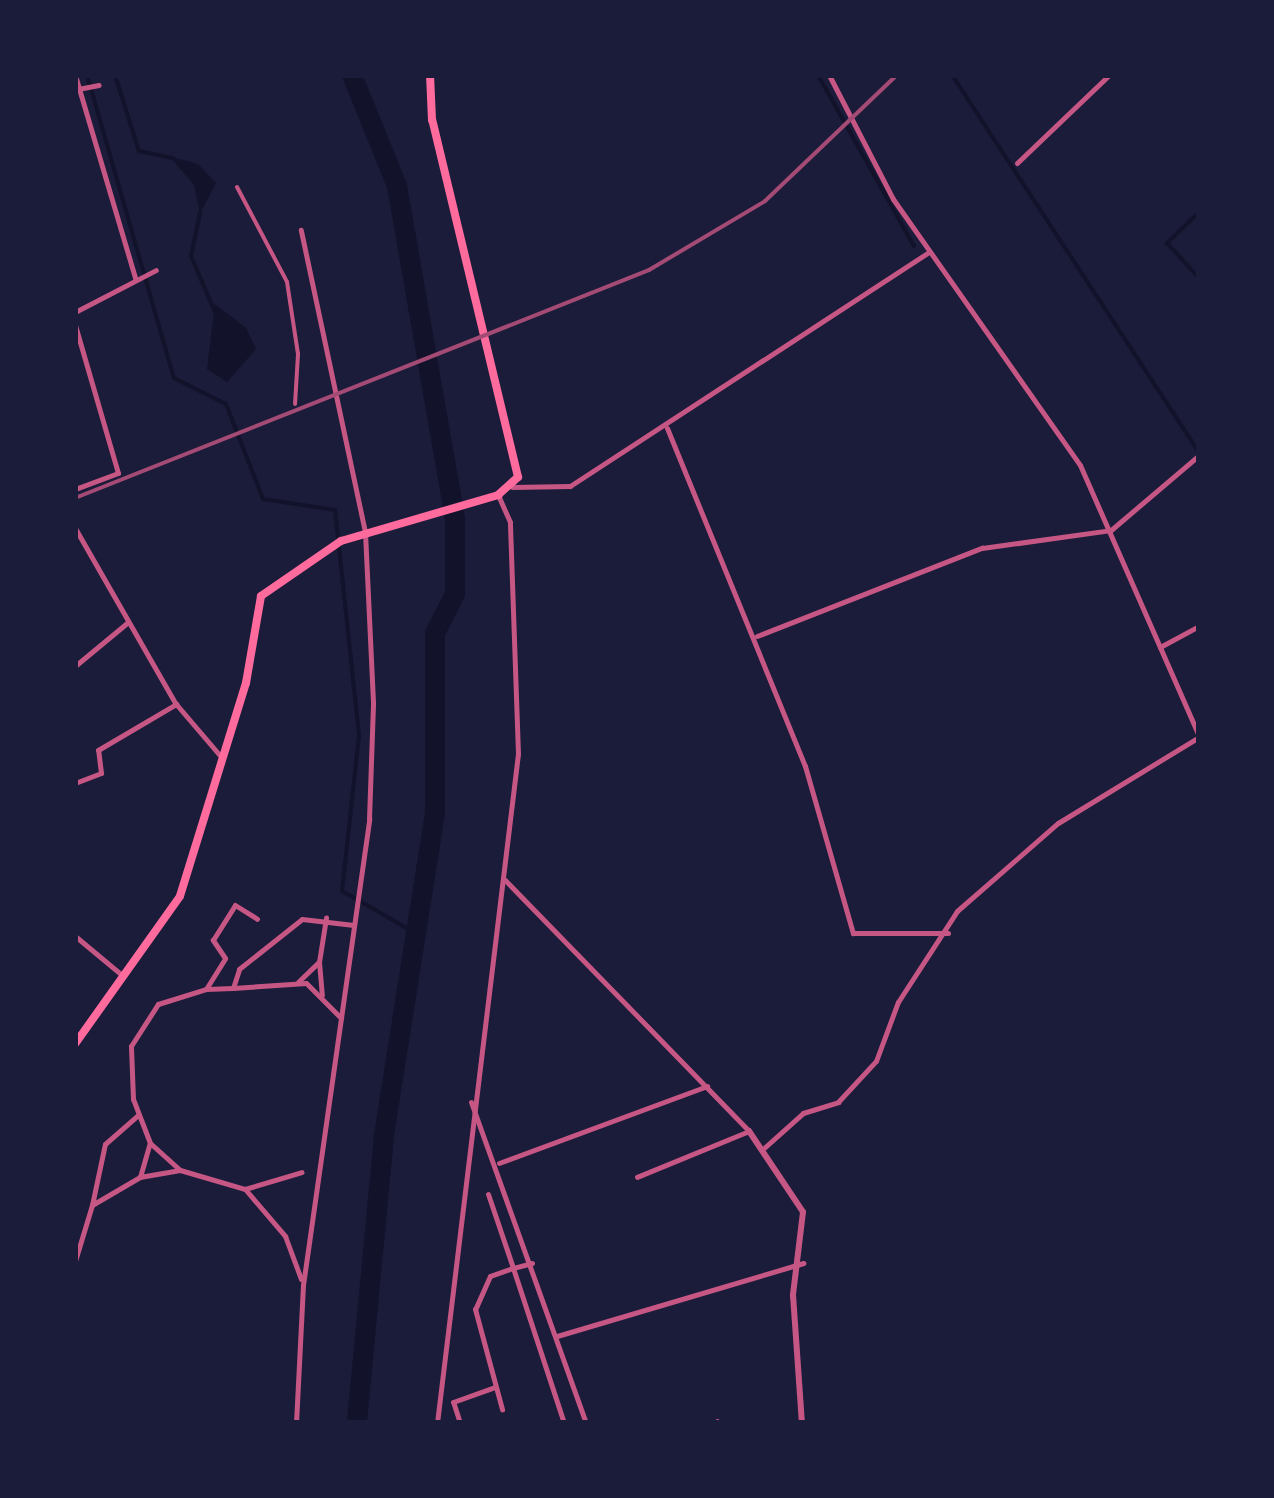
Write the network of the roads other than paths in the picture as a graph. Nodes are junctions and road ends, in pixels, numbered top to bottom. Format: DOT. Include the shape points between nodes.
graph roads {
  1 [pos="76,75"];
  2 [pos="430,75"];
  3 [pos="828,75"];
  4 [pos="1109,75"];
  5 [pos="100,85"];
  6 [pos="76,90"];
  7 [pos="1018,163"];
  8 [pos="238,187"];
  9 [pos="301,230"];
  10 [pos="930,252"];
  11 [pos="156,270"];
  12 [pos="134,278"];
  13 [pos="75,312"];
  14 [pos="75,325"];
  15 [pos="295,404"];
  16 [pos="667,428"];
  17 [pos="1199,455"];
  18 [pos="512,487"];
  19 [pos="75,489"];
  20 [pos="498,495"];
  21 [pos="75,528"];
  22 [pos="1111,530"];
  23 [pos="365,532"];
  24 [pos="128,622"];
  25 [pos="1199,626"];
  26 [pos="757,636"];
  27 [pos="1160,646"];
  28 [pos="75,666"];
  29 [pos="176,704"];
  30 [pos="1199,737"];
  31 [pos="223,759"];
  32 [pos="75,783"];
  33 [pos="506,880"];
  34 [pos="326,918"];
  35 [pos="257,919"];
  36 [pos="354,925"];
  37 [pos="948,933"];
  38 [pos="75,936"];
  39 [pos="319,962"];
  40 [pos="124,976"];
  41 [pos="298,982"];
  42 [pos="233,988"];
  43 [pos="206,989"];
  44 [pos="322,995"];
  45 [pos="342,1018"];
  46 [pos="75,1044"];
  47 [pos="707,1086"];
  48 [pos="470,1099"];
  49 [pos="136,1116"];
  50 [pos="749,1131"];
  51 [pos="150,1143"];
  52 [pos="764,1148"];
  53 [pos="500,1163"];
  54 [pos="180,1170"];
  55 [pos="302,1172"];
  56 [pos="140,1177"];
  57 [pos="637,1178"];
  58 [pos="245,1190"];
  59 [pos="488,1194"];
  60 [pos="92,1205"];
  61 [pos="75,1261"];
  62 [pos="532,1262"];
  63 [pos="803,1262"];
  64 [pos="513,1268"];
  65 [pos="303,1285"];
  66 [pos="557,1336"];
  67 [pos="495,1387"];
  68 [pos="502,1409"];
  69 [pos="296,1423"];
  70 [pos="437,1423"];
  71 [pos="460,1423"];
  72 [pos="564,1423"];
  73 [pos="586,1423"];
  74 [pos="802,1423"];
  1 -- 6 [label="street"];
  2 -- 18 [label="main road" via="497,407 516,457"];
  3 -- 10 [label="street"];
  4 -- 7 [label="street"];
  5 -- 6 [label="street"];
  6 -- 12 [label="street"];
  8 -- 15 [label="street" via="287,282 298,354"];
  9 -- 23 [label="street"];
  10 -- 16 [label="street"];
  10 -- 22 [label="street" via="1080,465"];
  11 -- 12 [label="street"];
  12 -- 13 [label="street"];
  14 -- 19 [label="street" via="118,473"];
  16 -- 18 [label="street" via="570,486"];
  16 -- 26 [label="street"];
  17 -- 22 [label="street"];
  18 -- 20 [label="main road"];
  20 -- 23 [label="main road"];
  20 -- 33 [label="street" via="510,522 518,754"];
  21 -- 24 [label="street"];
  22 -- 26 [label="street" via="982,548"];
  22 -- 27 [label="street"];
  23 -- 31 [label="main road" via="323,550 261,596"];
  23 -- 36 [label="street" via="372,702"];
  24 -- 28 [label="street"];
  24 -- 29 [label="street"];
  25 -- 27 [label="street"];
  26 -- 37 [label="street" via="853,933"];
  27 -- 30 [label="street"];
  29 -- 31 [label="street"];
  29 -- 32 [label="street" via="98,750 101,773"];
  30 -- 37 [label="street" via="1058,822 957,911"];
  31 -- 40 [label="main road" via="180,896"];
  33 -- 47 [label="street"];
  33 -- 48 [label="street"];
  34 -- 36 [label="street"];
  34 -- 39 [label="street"];
  34 -- 42 [label="street" via="302,919 265,946"];
  35 -- 43 [label="street" via="235,905 213,940 226,958"];
  36 -- 45 [label="street"];
  37 -- 52 [label="street" via="898,1002 876,1061 838,1102 803,1113"];
  38 -- 40 [label="street"];
  39 -- 41 [label="street"];
  39 -- 44 [label="street"];
  40 -- 46 [label="main road"];
  41 -- 42 [label="street"];
  41 -- 44 [label="street"];
  42 -- 43 [label="street"];
  43 -- 49 [label="street" via="158,1004 131,1046"];
  44 -- 45 [label="street"];
  45 -- 65 [label="street"];
  47 -- 50 [label="street"];
  47 -- 53 [label="street"];
  48 -- 53 [label="street"];
  48 -- 70 [label="street"];
  49 -- 51 [label="street"];
  49 -- 60 [label="street" via="105,1144"];
  50 -- 52 [label="street"];
  50 -- 57 [label="street"];
  51 -- 54 [label="street"];
  51 -- 56 [label="street"];
  52 -- 63 [label="street" via="803,1212"];
  53 -- 62 [label="street"];
  54 -- 56 [label="street"];
  54 -- 58 [label="street"];
  55 -- 58 [label="street"];
  56 -- 60 [label="street"];
  58 -- 65 [label="street" via="286,1236"];
  59 -- 64 [label="street"];
  60 -- 61 [label="street"];
  62 -- 64 [label="street"];
  62 -- 66 [label="street"];
  63 -- 66 [label="street"];
  63 -- 74 [label="street" via="793,1295"];
  64 -- 67 [label="street" via="490,1276 475,1309"];
  64 -- 72 [label="street"];
  65 -- 69 [label="street"];
  66 -- 73 [label="street"];
  67 -- 68 [label="street"];
  67 -- 71 [label="street" via="453,1402"];
}
